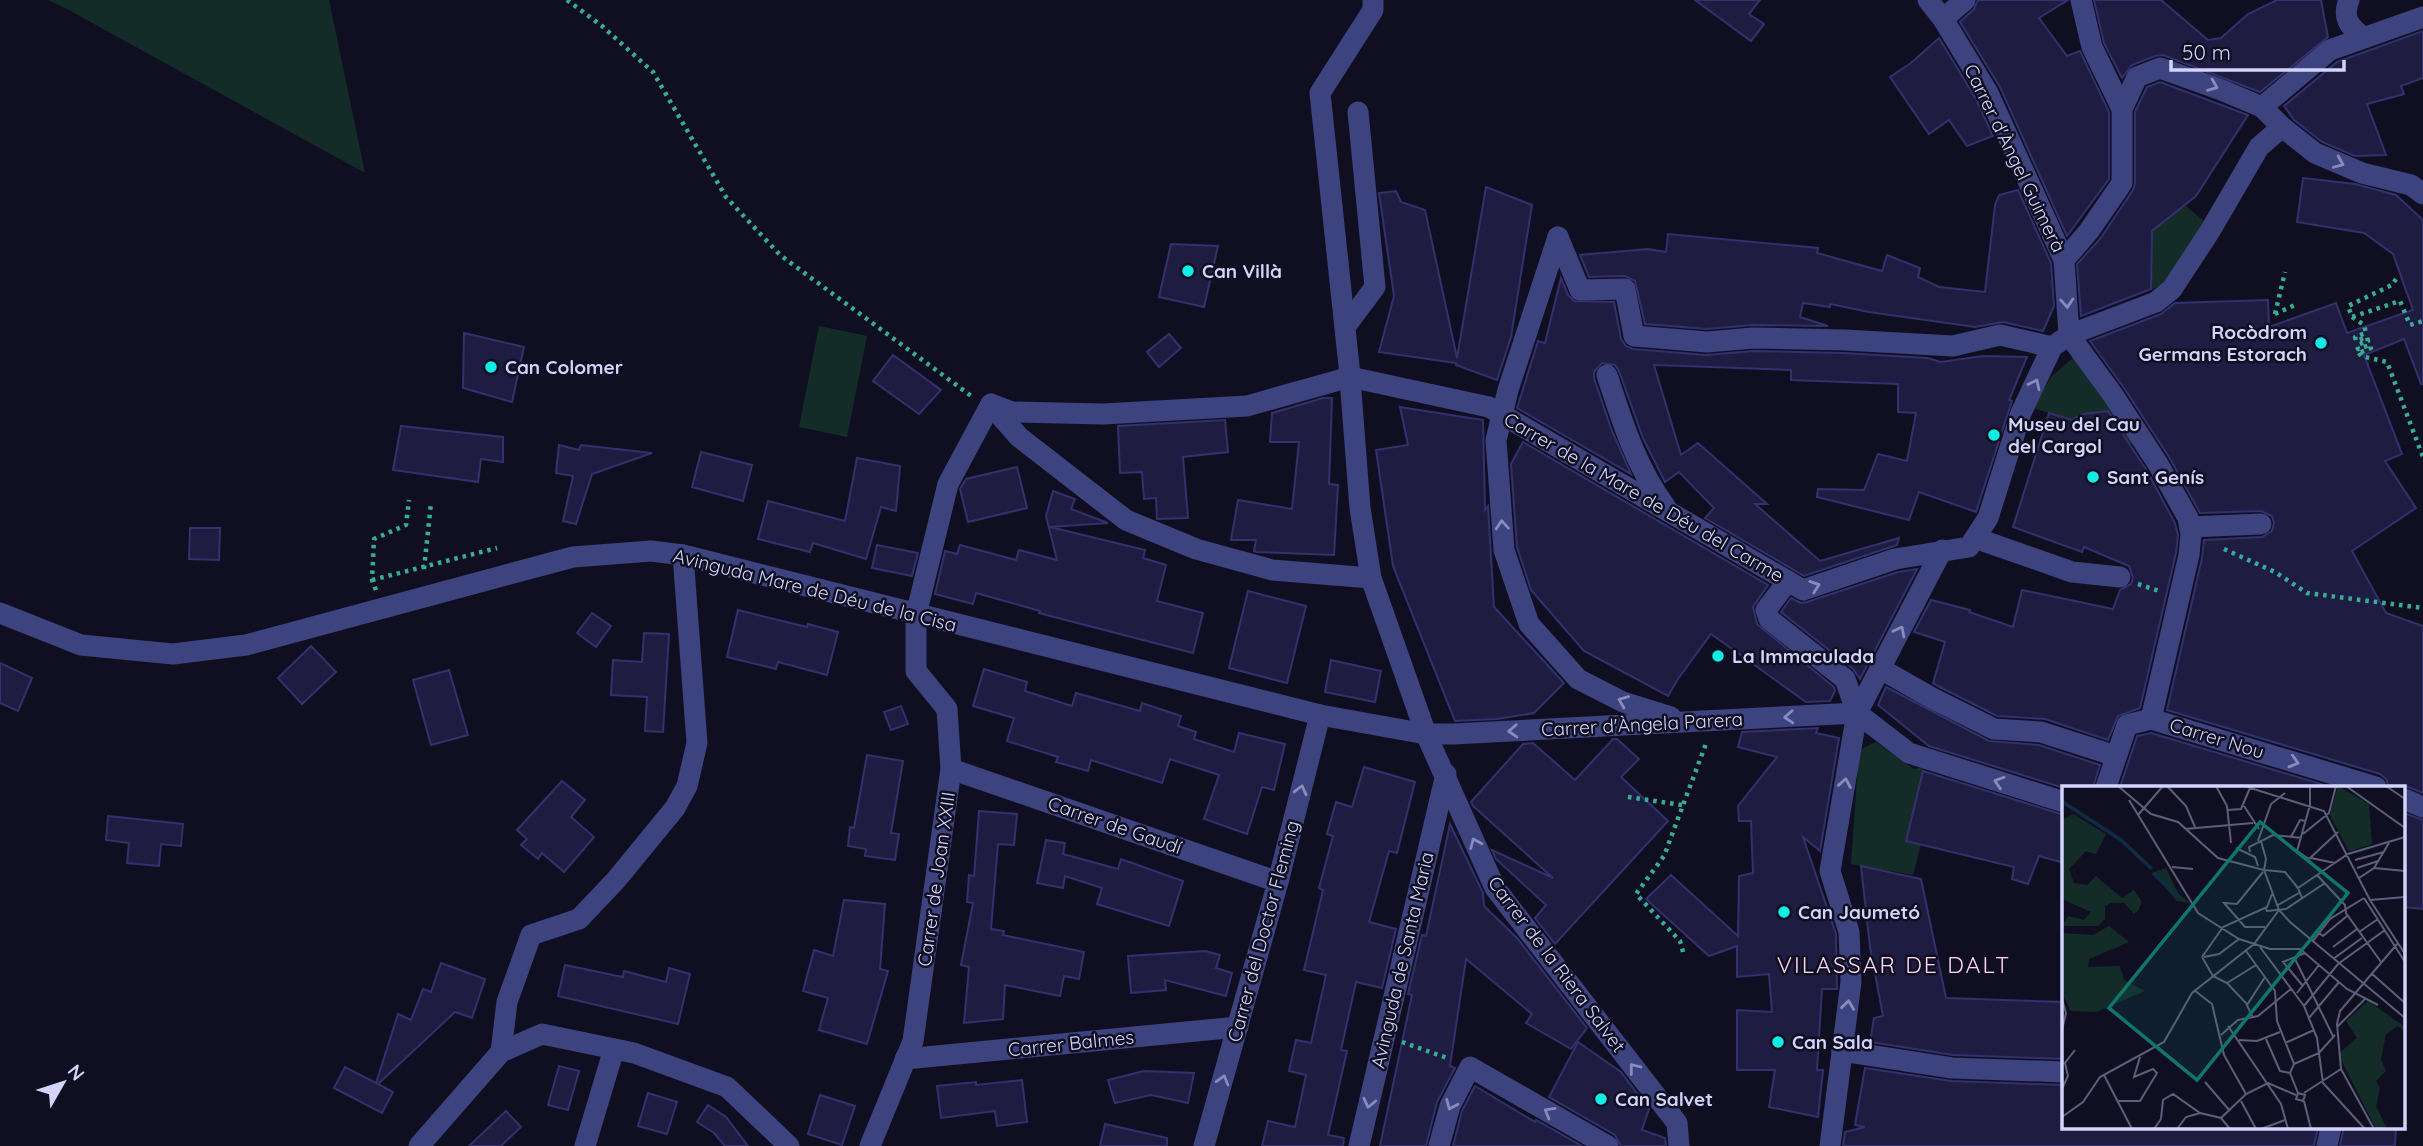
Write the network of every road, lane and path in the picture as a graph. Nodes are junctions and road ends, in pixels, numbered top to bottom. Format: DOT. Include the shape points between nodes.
graph roads {
  1 [pos="567,0"];
  2 [pos="1373,0"];
  3 [pos="1928,0"];
  4 [pos="1965,0"];
  5 [pos="2081,0"];
  6 [pos="2349,0"];
  7 [pos="2423,17"];
  8 [pos="1943,19"];
  9 [pos="2363,37"];
  10 [pos="2262,107"];
  11 [pos="2122,109"];
  12 [pos="1358,111"];
  13 [pos="2282,127"];
  14 [pos="2423,194"];
  15 [pos="2064,260"];
  16 [pos="2285,272"];
  17 [pos="2396,279"];
  18 [pos="2295,305"];
  19 [pos="2352,317"];
  20 [pos="2423,320"];
  21 [pos="1345,327"];
  22 [pos="2061,341"];
  23 [pos="1607,375"];
  24 [pos="1350,377"];
  25 [pos="990,404"];
  26 [pos="1502,413"];
  27 [pos="2423,457"];
  28 [pos="409,500"];
  29 [pos="431,503"];
  30 [pos="1670,513"];
  31 [pos="2261,524"];
  32 [pos="2190,531"];
  33 [pos="1975,538"];
  34 [pos="497,548"];
  35 [pos="683,555"];
  36 [pos="1939,558"];
  37 [pos="424,568"];
  38 [pos="2120,577"];
  39 [pos="1371,578"];
  40 [pos="372,580"];
  41 [pos="1788,581"];
  42 [pos="2179,598"];
  43 [pos="383,608"];
  44 [pos="2423,608"];
  45 [pos="0,613"];
  46 [pos="916,615"];
  47 [pos="1881,669"];
  48 [pos="1857,713"];
  49 [pos="1320,715"];
  50 [pos="2151,719"];
  51 [pos="1715,720"];
  52 [pos="1688,722"];
  53 [pos="1426,734"];
  54 [pos="2116,756"];
  55 [pos="951,769"];
  56 [pos="1446,774"];
  57 [pos="2106,786"];
  58 [pos="2371,786"];
  59 [pos="1628,797"];
  60 [pos="2406,800"];
  61 [pos="2062,801"];
  62 [pos="1682,805"];
  63 [pos="2423,807"];
  64 [pos="1278,882"];
  65 [pos="1683,951"];
  66 [pos="1238,1027"];
  67 [pos="1385,1035"];
  68 [pos="614,1049"];
  69 [pos="1842,1051"];
  70 [pos="501,1052"];
  71 [pos="905,1059"];
  72 [pos="1470,1067"];
  73 [pos="2062,1072"];
  74 [pos="2331,1128"];
  75 [pos="1573,1137"];
  76 [pos="419,1146"];
  77 [pos="585,1146"];
  78 [pos="789,1146"];
  79 [pos="870,1146"];
  80 [pos="1204,1146"];
  81 [pos="1359,1146"];
  82 [pos="1439,1146"];
  83 [pos="1608,1146"];
  84 [pos="1679,1146"];
  85 [pos="1830,1146"];
  86 [pos="2327,1146"];
  1 -- 25 [label="path" via="653,72 726,197 780,255 974,398"];
  2 -- 21 [label="street, Carrer de la Riera Salvet" via="1373,10 1320,93"];
  3 -- 8 [label="street, Carrer d'Àngel Guimerà"];
  4 -- 8 [label="street"];
  5 -- 11 [label="street" via="2092,47"];
  6 -- 9 [label="street" via="2345,11 2349,27"];
  7 -- 9 [label="street"];
  8 -- 15 [label="street, Carrer d'Àngel Guimerà" via="1988,93"];
  9 -- 10 [label="street" via="2330,50"];
  11 -- 10 [label="street, one-way" via="2137,77 2160,68"];
  10 -- 13 [label="street"];
  11 -- 15 [label="street" via="2122,183"];
  12 -- 21 [label="street" via="1375,287"];
  13 -- 14 [label="street, one-way" via="2315,153 2362,173 2411,185"];
  13 -- 22 [label="street" via="2259,148 2172,289 2156,302"];
  15 -- 22 [label="street, Carrer d'Àngel Guimerà, one-way"];
  16 -- 18 [label="path" via="2274,314"];
  17 -- 19 [label="path" via="2348,306"];
  19 -- 20 [label="path" via="2400,301 2410,325"];
  19 -- 27 [label="path" via="2364,325 2366,333 2355,337 2356,341 2367,337 2368,341 2357,345 2358,349 2371,348 2359,353 2361,356 2387,362"];
  21 -- 24 [label="street, Carrer de la Riera Salvet"];
  22 -- 26 [label="street" via="2000,335 1953,346 1753,338 1707,342 1634,336 1625,289 1580,290 1558,237"];
  22 -- 32 [label="street" via="2113,395 2158,464 2188,518"];
  33 -- 22 [label="street, Carrer d'Àngel Guimerà, one-way" via="1988,518 2021,413"];
  23 -- 30 [label="street" via="1626,436 1651,487"];
  24 -- 25 [label="street, Carrer de la Mare de Déu del Carme" via="1247,406 1103,414 1012,412"];
  24 -- 26 [label="street, Carrer de la Mare de Déu del Carme"];
  24 -- 39 [label="street, Carrer de la Riera Salvet" via="1360,508"];
  25 -- 39 [label="street" via="1019,437 1126,520 1196,550 1272,570"];
  25 -- 46 [label="street" via="948,484"];
  26 -- 30 [label="street, Carrer de la Mare de Déu del Carme"];
  52 -- 26 [label="street, one-way" via="1622,702 1578,679 1529,624 1504,550 1496,440"];
  28 -- 40 [label="path" via="406,526 374,539"];
  29 -- 37 [label="path"];
  30 -- 41 [label="street, Carrer de la Mare de Déu del Carme"];
  31 -- 32 [label="street"];
  32 -- 42 [label="street"];
  32 -- 44 [label="path" via="2275,572 2307,593"];
  33 -- 36 [label="street, Carrer de la Mare de Déu del Carme" via="1969,547"];
  33 -- 38 [label="street" via="2073,572"];
  34 -- 37 [label="path"];
  35 -- 43 [label="street, Avinguda Mare de Déu de la Cisa" via="651,551 573,557"];
  35 -- 46 [label="street, Avinguda Mare de Déu de la Cisa"];
  35 -- 70 [label="street" via="697,743 687,786 675,808 579,919 531,936 506,1002"];
  41 -- 36 [label="street, Carrer de la Mare de Déu del Carme, one-way" via="1803,590 1895,559"];
  47 -- 36 [label="street, one-way"];
  37 -- 40 [label="path"];
  38 -- 42 [label="path"];
  39 -- 53 [label="street, Carrer de la Riera Salvet"];
  40 -- 43 [label="path"];
  41 -- 48 [label="street" via="1766,610 1769,619 1844,679"];
  42 -- 50 [label="street"];
  43 -- 45 [label="street, Avinguda Mare de Déu de la Cisa" via="246,645 173,654 81,645"];
  46 -- 49 [label="street, Avinguda Mare de Déu de la Cisa"];
  46 -- 55 [label="street, Carrer de Joan XXIII" via="916,671 947,709"];
  47 -- 48 [label="street"];
  47 -- 54 [label="street" via="1994,729 2041,732"];
  48 -- 51 [label="street, Carrer d'Àngela Parera, one-way"];
  61 -- 48 [label="street, one-way" via="1909,753"];
  69 -- 48 [label="street, one-way" via="1851,982 1849,932 1830,871"];
  49 -- 53 [label="street, Avinguda Mare de Déu de la Cisa"];
  64 -- 49 [label="street, Carrer del Doctor Fleming, one-way"];
  50 -- 54 [label="street, Carrer Nou" via="2127,725"];
  50 -- 58 [label="street, Carrer Nou, one-way"];
  51 -- 52 [label="street, Carrer d'Àngela Parera"];
  51 -- 62 [label="path"];
  52 -- 53 [label="street, Carrer d'Àngela Parera, one-way"];
  53 -- 56 [label="street, Carrer de la Riera Salvet"];
  54 -- 57 [label="street, Carrer Nou"];
  55 -- 64 [label="street, Carrer de Gaudí"];
  55 -- 71 [label="street, Carrer de Joan XXIII" via="913,1041"];
  56 -- 67 [label="street, Avinguda de Santa Maria"];
  84 -- 56 [label="street, Carrer de la Riera Salvet, one-way" via="1677,1124 1495,888"];
  59 -- 62 [label="path"];
  60 -- 63 [label="street"];
  62 -- 65 [label="path" via="1664,856 1636,894 1680,940"];
  64 -- 66 [label="street, Carrer del Doctor Fleming"];
  66 -- 71 [label="street, Carrer Balmes"];
  80 -- 66 [label="street, Carrer del Doctor Fleming, one-way"];
  67 -- 72 [label="path"];
  67 -- 81 [label="street, Avinguda de Santa Maria, one-way"];
  68 -- 70 [label="street" via="542,1034"];
  68 -- 77 [label="street"];
  68 -- 78 [label="street" via="727,1087"];
  69 -- 73 [label="street" via="1952,1068"];
  69 -- 85 [label="street"];
  70 -- 76 [label="street"];
  71 -- 79 [label="street, Carrer de Joan XXIII"];
  75 -- 72 [label="street, one-way"];
  72 -- 82 [label="street, one-way" via="1450,1106"];
  74 -- 86 [label="street"];
  75 -- 83 [label="street"];
}
